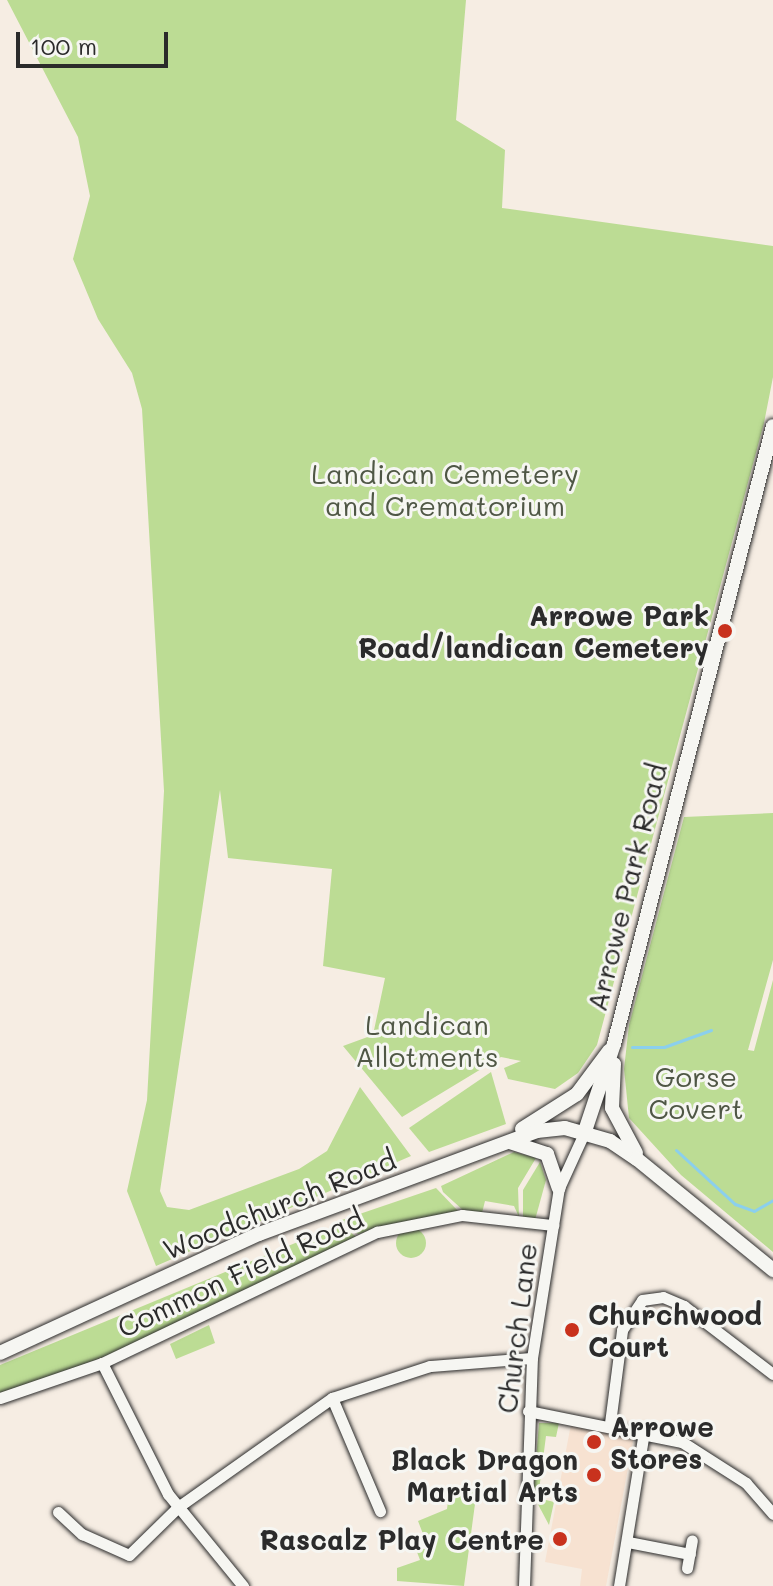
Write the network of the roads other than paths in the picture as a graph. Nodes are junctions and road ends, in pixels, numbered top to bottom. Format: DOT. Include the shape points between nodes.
graph roads {
  1 [pos="773,426"];
  2 [pos="614,1044"];
  3 [pos="585,1131"];
  4 [pos="510,1142"];
  5 [pos="462,1160"];
  6 [pos="645,1165"];
  7 [pos="559,1188"];
  8 [pos="553,1225"];
  9 [pos="773,1270"];
  10 [pos="0,1353"];
  11 [pos="532,1358"];
  12 [pos="102,1363"];
  13 [pos="773,1374"];
  14 [pos="0,1398"];
  15 [pos="332,1398"];
  16 [pos="528,1411"];
  17 [pos="610,1423"];
  18 [pos="644,1431"];
  19 [pos="178,1507"];
  20 [pos="380,1511"];
  21 [pos="58,1512"];
  22 [pos="773,1514"];
  23 [pos="692,1540"];
  24 [pos="628,1542"];
  25 [pos="690,1554"];
  26 [pos="687,1568"];
  27 [pos="243,1586"];
  28 [pos="524,1586"];
  29 [pos="619,1586"];
  1 -- 2 [label="main road, Arrowe Park Road"];
  2 -- 3 [label="main road, Arrowe Park Road"];
  2 -- 5 [label="main road" via="577,1094"];
  2 -- 6 [label="main road" via="612,1108"];
  3 -- 4 [label="main road, Woodchurch Road" via="537,1131"];
  3 -- 6 [label="main road"];
  3 -- 7 [label="street, Church Lane"];
  4 -- 5 [label="main road, Woodchurch Road"];
  4 -- 7 [label="main road" via="547,1154"];
  5 -- 10 [label="main road, Woodchurch Road" via="259,1234"];
  6 -- 9 [label="main road"];
  7 -- 8 [label="street, Church Lane"];
  8 -- 11 [label="street, Church Lane"];
  8 -- 12 [label="street, Common Field Road" via="462,1215 377,1232"];
  11 -- 15 [label="street" via="430,1366"];
  11 -- 16 [label="street, Church Lane"];
  12 -- 14 [label="street, Common Field Road"];
  12 -- 19 [label="street" via="139,1445"];
  13 -- 17 [label="street" via="684,1306 663,1297 642,1300 622,1330"];
  15 -- 19 [label="street"];
  15 -- 20 [label="street"];
  16 -- 17 [label="street"];
  16 -- 28 [label="street, Church Lane"];
  17 -- 18 [label="street"];
  18 -- 22 [label="street" via="702,1452 746,1483"];
  18 -- 24 [label="street"];
  19 -- 21 [label="street" via="120,1555"];
  19 -- 27 [label="street"];
  23 -- 25 [label="street"];
  24 -- 25 [label="street"];
  24 -- 29 [label="street"];
  25 -- 26 [label="street"];
}
